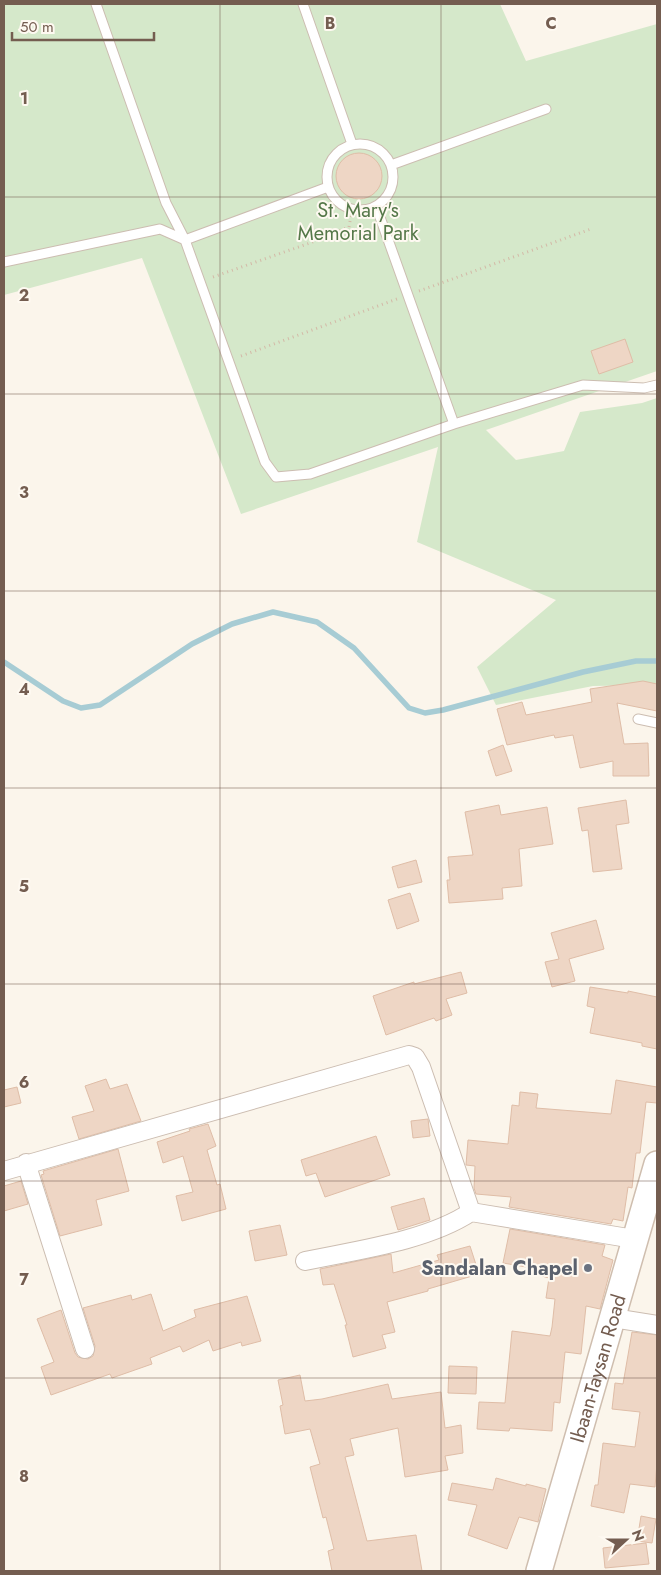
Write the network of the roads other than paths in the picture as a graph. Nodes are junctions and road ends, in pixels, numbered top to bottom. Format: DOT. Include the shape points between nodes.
graph roads {
  1 [pos="96,4"];
  2 [pos="303,4"];
  3 [pos="546,109"];
  4 [pos="352,144"];
  5 [pos="391,165"];
  6 [pos="328,187"];
  7 [pos="376,206"];
  8 [pos="185,240"];
  9 [pos="4,262"];
  10 [pos="657,384"];
  11 [pos="454,424"];
  12 [pos="638,719"];
  13 [pos="657,723"];
  14 [pos="26,1163"];
  15 [pos="657,1164"];
  16 [pos="4,1171"];
  17 [pos="471,1212"];
  18 [pos="634,1239"];
  19 [pos="305,1261"];
  20 [pos="614,1318"];
  21 [pos="657,1325"];
  22 [pos="85,1349"];
  23 [pos="539,1571"];
  1 -- 8 [label="lane" via="166,203"];
  2 -- 4 [label="lane"];
  3 -- 5 [label="lane"];
  4 -- 5 [label="lane" via="368,144 382,152"];
  4 -- 6 [label="lane" via="336,153 327,169"];
  5 -- 7 [label="lane" via="393,180 388,196"];
  6 -- 7 [label="lane" via="336,202 352,210"];
  6 -- 8 [label="lane"];
  7 -- 11 [label="lane"];
  8 -- 9 [label="lane" via="160,229"];
  8 -- 11 [label="lane" via="265,462 276,477 310,474"];
  10 -- 11 [label="lane" via="644,388 583,385"];
  12 -- 13 [label="lane"];
  14 -- 16 [label="street"];
  14 -- 17 [label="street" via="409,1055 415,1057 421,1067"];
  14 -- 22 [label="street"];
  15 -- 18 [label="main road, Ibaan-Taysan Road"];
  17 -- 18 [label="street"];
  17 -- 19 [label="street" via="456,1221 402,1240"];
  18 -- 20 [label="main road, Ibaan-Taysan Road"];
  20 -- 21 [label="street"];
  20 -- 23 [label="main road, Ibaan-Taysan Road"];
}
